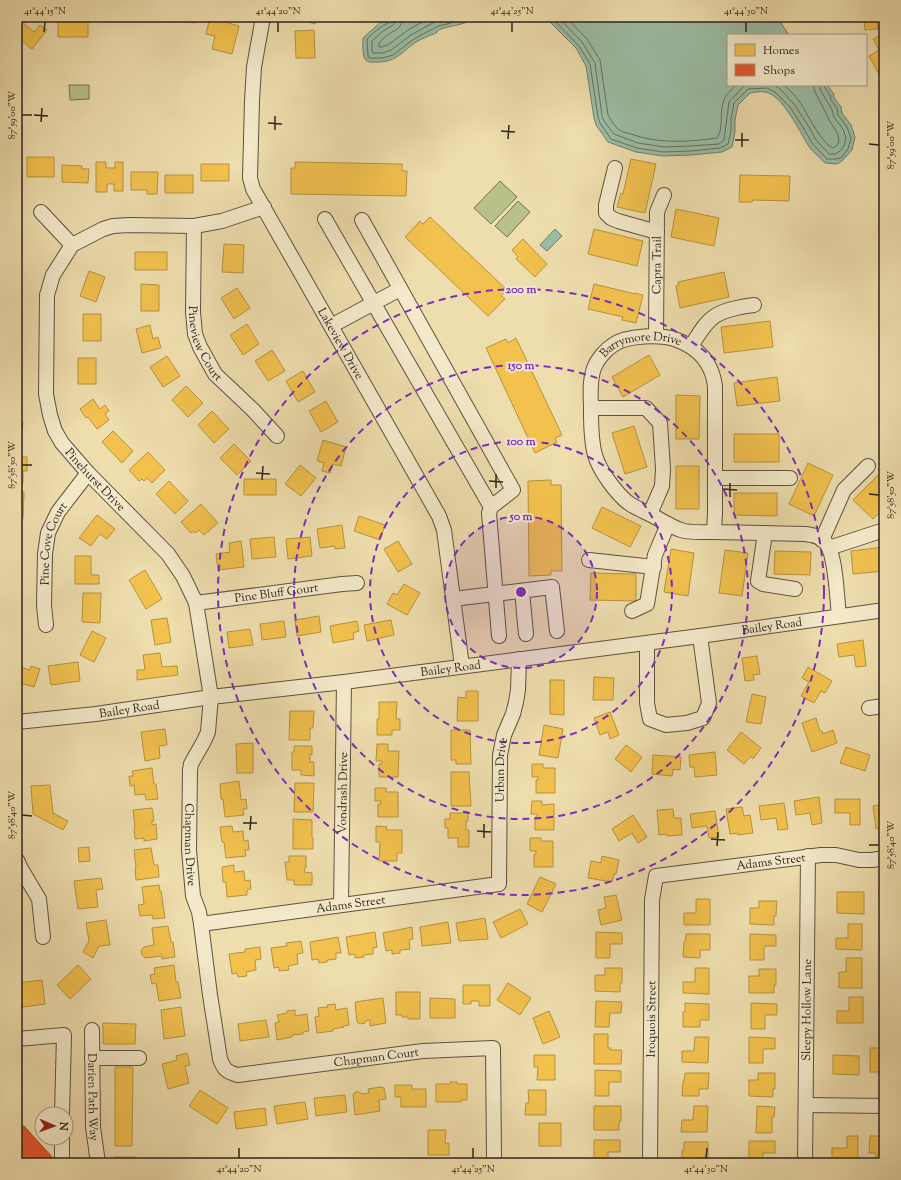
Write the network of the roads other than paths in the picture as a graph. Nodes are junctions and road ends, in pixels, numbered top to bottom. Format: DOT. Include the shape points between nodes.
graph roads {
  1 [pos="263,17"];
  2 [pos="615,168"];
  3 [pos="664,195"];
  4 [pos="264,207"];
  5 [pos="41,212"];
  6 [pos="326,219"];
  7 [pos="362,220"];
  8 [pos="194,226"];
  9 [pos="657,232"];
  10 [pos="72,245"];
  11 [pos="400,289"];
  12 [pos="374,303"];
  13 [pos="754,305"];
  14 [pos="331,326"];
  15 [pos="656,336"];
  16 [pos="691,346"];
  17 [pos="591,408"];
  18 [pos="277,436"];
  19 [pos="868,466"];
  20 [pos="88,473"];
  21 [pos="715,478"];
  22 [pos="790,478"];
  23 [pos="491,508"];
  24 [pos="650,514"];
  25 [pos="668,524"];
  26 [pos="884,530"];
  27 [pos="714,532"];
  28 [pos="765,533"];
  29 [pos="825,544"];
  30 [pos="589,560"];
  31 [pos="654,567"];
  32 [pos="357,583"];
  33 [pos="795,589"];
  34 [pos="522,591"];
  35 [pos="495,594"];
  36 [pos="453,599"];
  37 [pos="196,603"];
  38 [pos="632,610"];
  39 [pos="884,610"];
  40 [pos="839,616"];
  41 [pos="46,625"];
  42 [pos="557,631"];
  43 [pos="526,634"];
  44 [pos="499,636"];
  45 [pos="700,636"];
  46 [pos="647,643"];
  47 [pos="519,659"];
  48 [pos="462,666"];
  49 [pos="344,682"];
  50 [pos="211,697"];
  51 [pos="884,706"];
  52 [pos="869,708"];
  53 [pos="17,722"];
  54 [pos="808,856"];
  55 [pos="884,858"];
  56 [pos="17,860"];
  57 [pos="656,876"];
  58 [pos="499,884"];
  59 [pos="341,905"];
  60 [pos="201,924"];
  61 [pos="43,938"];
  62 [pos="210,995"];
  63 [pos="92,1030"];
  64 [pos="17,1039"];
  65 [pos="92,1058"];
  66 [pos="139,1058"];
  67 [pos="806,1105"];
  68 [pos="62,1106"];
  69 [pos="884,1106"];
  70 [pos="62,1146"];
  71 [pos="494,1160"];
  72 [pos="62,1163"];
  73 [pos="98,1163"];
  74 [pos="650,1163"];
  75 [pos="806,1163"];
  1 -- 4 [label="street, Lakeview Drive" via="254,67 250,178 253,189"];
  2 -- 9 [label="street" via="606,213 618,222"];
  3 -- 9 [label="street, Capra Trail" via="657,212"];
  4 -- 8 [label="street, Pinehurst Drive" via="222,221"];
  4 -- 14 [label="street, Lakeview Drive"];
  5 -- 10 [label="street"];
  6 -- 12 [label="street"];
  7 -- 11 [label="street"];
  8 -- 10 [label="street, Pinehurst Drive" via="113,226"];
  8 -- 18 [label="street, Pineview Court" via="193,312 200,347 215,374 254,410"];
  9 -- 15 [label="street, Capra Trail"];
  10 -- 20 [label="street, Pinehurst Drive" via="53,275 48,295 46,394 55,431"];
  11 -- 12 [label="street"];
  11 -- 23 [label="street" via="514,490"];
  12 -- 14 [label="street"];
  12 -- 23 [label="street"];
  13 -- 16 [label="street" via="715,316 704,326"];
  14 -- 36 [label="street, Lakeview Drive" via="439,516 444,530"];
  15 -- 16 [label="street, Barrymore Drive" via="669,337"];
  15 -- 17 [label="street, Barrymore Drive" via="621,341 606,351 598,360 592,374"];
  16 -- 21 [label="street, Barrymore Drive" via="707,362 714,379"];
  17 -- 24 [label="street, Barrymore Drive" via="592,441 601,469 616,491 630,504"];
  17 -- 24 [label="street" via="646,408 660,423 662,486"];
  19 -- 29 [label="street" via="844,490"];
  20 -- 37 [label="street, Pinehurst Drive" via="168,554 183,576"];
  20 -- 41 [label="street, Pine Cove Court" via="58,512 48,534 45,554"];
  21 -- 22 [label="street"];
  21 -- 27 [label="street, Barrymore Drive"];
  23 -- 35 [label="street" via="489,513"];
  24 -- 25 [label="street, Barrymore Drive"];
  25 -- 27 [label="street, Barrymore Drive" via="682,531"];
  25 -- 31 [label="street" via="655,555"];
  26 -- 29 [label="street"];
  27 -- 28 [label="street, Barrymore Drive"];
  28 -- 29 [label="street, Barrymore Drive" via="816,536"];
  28 -- 33 [label="street" via="758,581"];
  29 -- 40 [label="street" via="833,560"];
  30 -- 31 [label="street"];
  31 -- 38 [label="street" via="647,604"];
  32 -- 37 [label="street, Pine Bluff Court"];
  34 -- 35 [label="street"];
  34 -- 42 [label="street" via="552,587"];
  34 -- 43 [label="street"];
  35 -- 36 [label="street"];
  35 -- 44 [label="street"];
  36 -- 48 [label="street, Lakeview Drive"];
  37 -- 50 [label="street, Pinehurst Drive"];
  39 -- 40 [label="street, Bailey Road"];
  40 -- 45 [label="street, Bailey Road"];
  45 -- 46 [label="street, Bailey Road"];
  45 -- 46 [label="street" via="709,703 703,718 687,723 666,724 650,719 647,703"];
  46 -- 47 [label="street, Bailey Road"];
  47 -- 48 [label="street, Bailey Road"];
  47 -- 58 [label="street, Urban Drive" via="516,702 500,755"];
  48 -- 49 [label="street, Bailey Road"];
  49 -- 50 [label="street, Bailey Road"];
  49 -- 59 [label="street, Vondrash Drive"];
  50 -- 53 [label="street, Bailey Road" via="96,714"];
  50 -- 60 [label="street, Chapman Drive" via="208,732 191,764 189,777 189,861 193,896"];
  51 -- 52 [label="street"];
  54 -- 55 [label="street, Adams Street" via="836,855 859,860"];
  54 -- 57 [label="street, Adams Street"];
  54 -- 67 [label="street, Sleepy Hollow Lane"];
  56 -- 61 [label="street" via="39,899"];
  57 -- 74 [label="street, Iroquois Street" via="652,900"];
  58 -- 59 [label="street, Adams Street"];
  59 -- 60 [label="street, Adams Street"];
  60 -- 62 [label="street, Chapman Drive"];
  62 -- 71 [label="street, Chapman Court" via="220,1058 226,1071 238,1075 423,1051 493,1048"];
  63 -- 65 [label="street, Darien Path Way"];
  64 -- 68 [label="street" via="64,1035"];
  65 -- 66 [label="street"];
  65 -- 73 [label="street, Darien Path Way" via="93,1128"];
  67 -- 69 [label="street"];
  67 -- 75 [label="street, Sleepy Hollow Lane"];
  70 -- 72 [label="street"];
}
